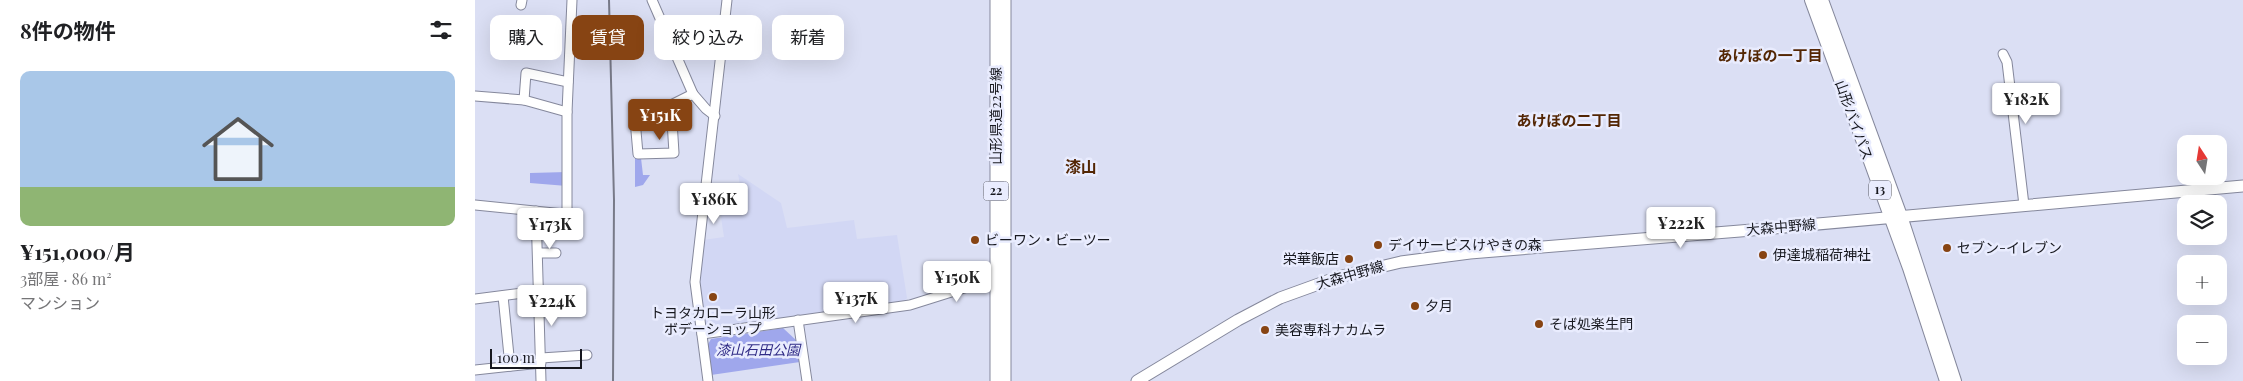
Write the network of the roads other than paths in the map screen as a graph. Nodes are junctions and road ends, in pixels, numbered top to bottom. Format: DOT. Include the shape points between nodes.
graph roads {
  1 [pos="572,0"];
  2 [pos="652,0"];
  3 [pos="727,0"];
  4 [pos="996,0"];
  5 [pos="1005,0"];
  6 [pos="1811,0"];
  7 [pos="1822,0"];
  8 [pos="2003,54"];
  9 [pos="568,82"];
  10 [pos="693,94"];
  11 [pos="475,96"];
  12 [pos="523,100"];
  13 [pos="671,105"];
  14 [pos="567,112"];
  15 [pos="715,116"];
  16 [pos="2243,186"];
  17 [pos="475,205"];
  18 [pos="2023,205"];
  19 [pos="536,211"];
  20 [pos="1895,217"];
  21 [pos="538,253"];
  22 [pos="556,253"];
  23 [pos="996,278"];
  24 [pos="539,291"];
  25 [pos="503,296"];
  26 [pos="475,299"];
  27 [pos="798,320"];
  28 [pos="702,334"];
  29 [pos="587,355"];
  30 [pos="541,361"];
  31 [pos="510,366"];
  32 [pos="475,370"];
  33 [pos="541,381"];
  34 [pos="708,381"];
  35 [pos="807,381"];
  36 [pos="996,381"];
  37 [pos="1005,381"];
  38 [pos="1137,381"];
  39 [pos="1946,381"];
  40 [pos="1955,381"];
  1 -- 9 [label="street"];
  2 -- 10 [label="street"];
  3 -- 15 [label="street"];
  4 -- 23 [label="main road, 山形県道22号線 / 22"];
  5 -- 37 [label="main road, 山形県道22号線 / 22"];
  6 -- 20 [label="highway, 山形バイパス / 13"];
  7 -- 20 [label="highway, 山形バイパス / 13"];
  8 -- 18 [label="street" via="2007,62"];
  9 -- 12 [label="street" via="526,73"];
  9 -- 14 [label="street"];
  10 -- 13 [label="street"];
  10 -- 15 [label="street"];
  11 -- 12 [label="street"];
  12 -- 14 [label="street"];
  13 -- 13 [label="street" via="674,153 638,154 634,108"];
  14 -- 19 [label="street" via="567,211 564,214"];
  15 -- 28 [label="street" via="695,282"];
  16 -- 18 [label="main road, 大森中野線"];
  17 -- 19 [label="street"];
  18 -- 20 [label="main road, 大森中野線"];
  19 -- 21 [label="street"];
  20 -- 38 [label="main road, 大森中野線" via="1483,252 1401,262 1339,277 1279,298"];
  20 -- 39 [label="highway, 山形バイパス / 13"];
  20 -- 40 [label="highway, 山形バイパス / 13"];
  21 -- 22 [label="street"];
  21 -- 24 [label="street"];
  23 -- 27 [label="street" via="910,305"];
  23 -- 36 [label="main road, 山形県道22号線 / 22"];
  24 -- 25 [label="street"];
  24 -- 30 [label="street"];
  25 -- 26 [label="street"];
  25 -- 31 [label="street"];
  27 -- 28 [label="street"];
  27 -- 35 [label="street"];
  28 -- 34 [label="street"];
  29 -- 30 [label="street"];
  30 -- 31 [label="street"];
  30 -- 33 [label="street"];
  31 -- 32 [label="street"];
}
